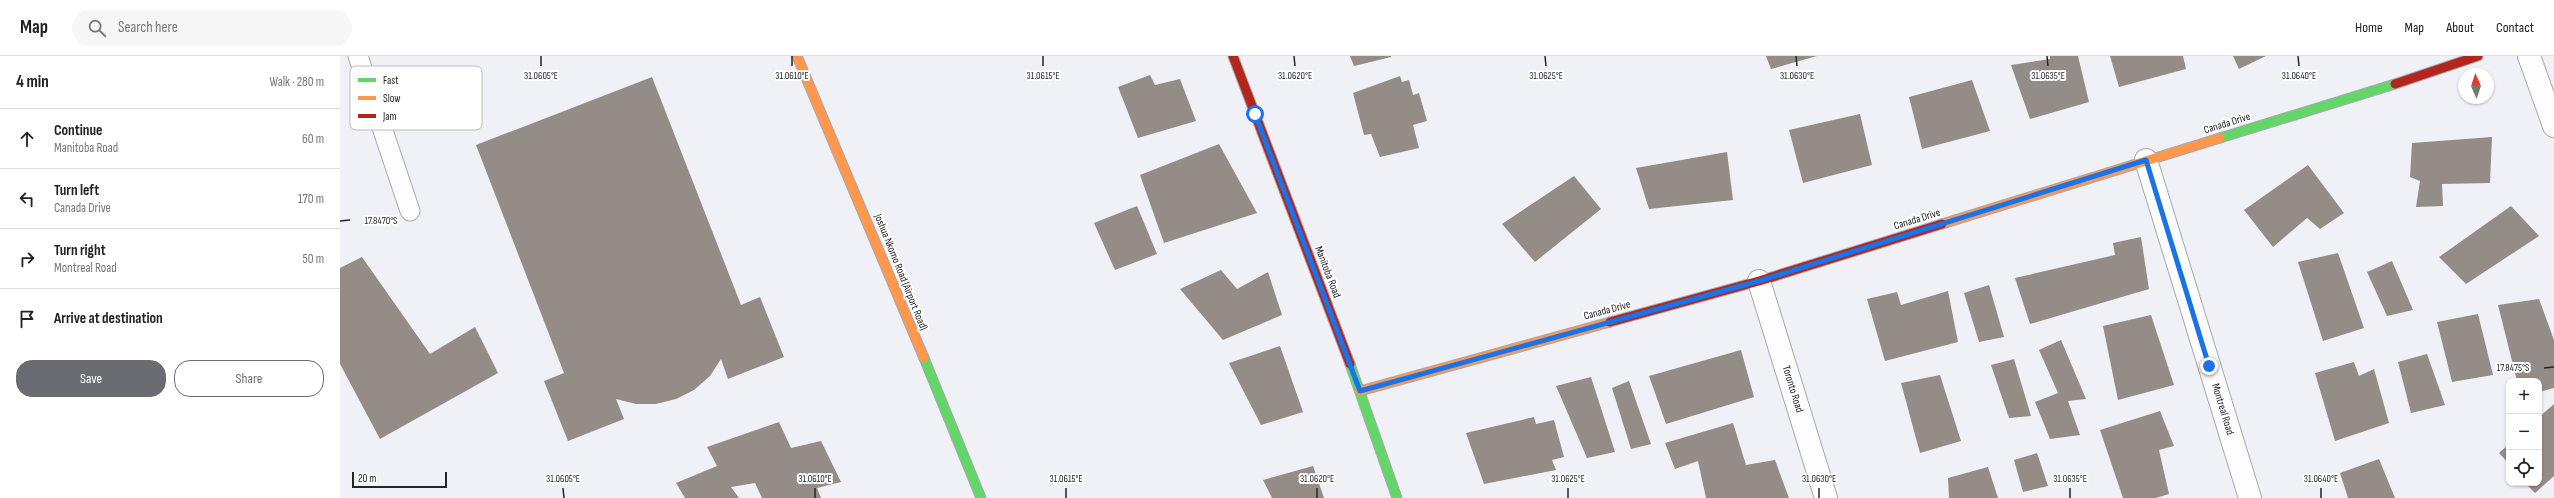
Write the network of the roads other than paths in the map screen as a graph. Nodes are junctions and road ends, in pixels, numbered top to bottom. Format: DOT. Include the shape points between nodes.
graph roads {
  1 [pos="358,56"];
  2 [pos="797,56"];
  3 [pos="1233,56"];
  4 [pos="2478,56"];
  5 [pos="2529,56"];
  6 [pos="2450,62"];
  7 [pos="361,66"];
  8 [pos="2554,126"];
  9 [pos="383,130"];
  10 [pos="2146,160"];
  11 [pos="410,212"];
  12 [pos="1759,281"];
  13 [pos="1360,391"];
  14 [pos="981,498"];
  15 [pos="1397,498"];
  16 [pos="1826,498"];
  17 [pos="2250,498"];
  1 -- 7 [label="lane"];
  2 -- 14 [label="street, Joshua Nkomo Road (Airport Road)"];
  3 -- 13 [label="street, Manitoba Road"];
  4 -- 6 [label="street, Canada Drive"];
  5 -- 8 [label="street"];
  6 -- 10 [label="street, Canada Drive"];
  9 -- 11 [label="lane"];
  10 -- 12 [label="street, Canada Drive"];
  10 -- 17 [label="street, Montreal Road"];
  12 -- 13 [label="street, Canada Drive"];
  12 -- 16 [label="street, Toronto Road"];
  13 -- 15 [label="street, Manitoba Road"];
}
